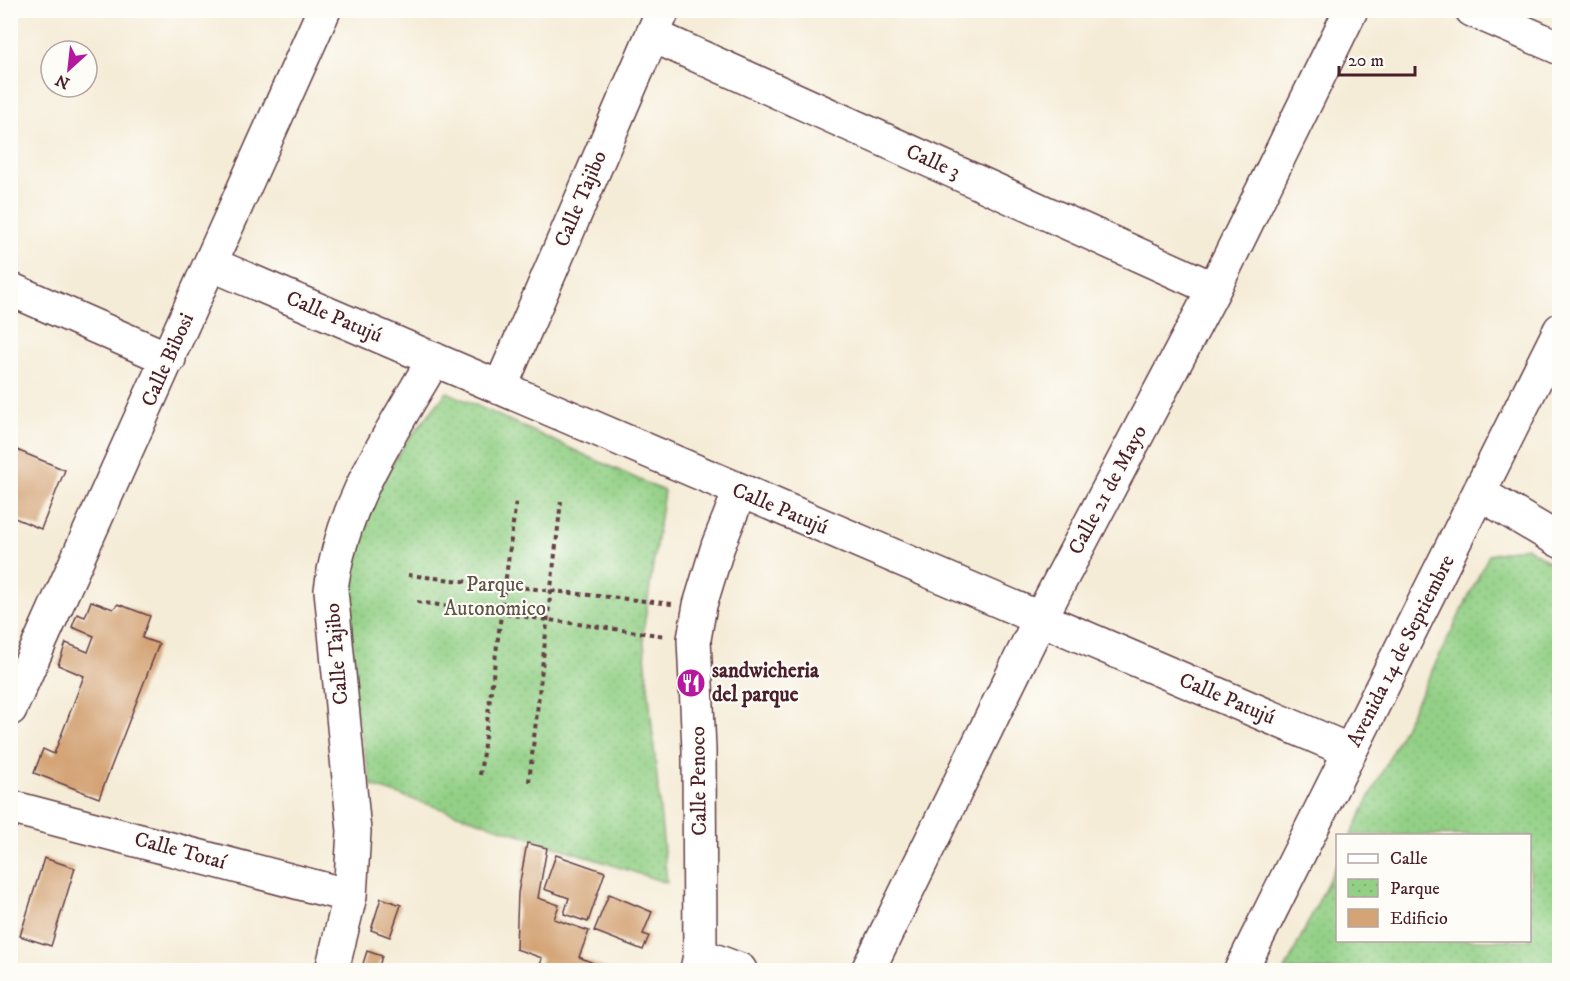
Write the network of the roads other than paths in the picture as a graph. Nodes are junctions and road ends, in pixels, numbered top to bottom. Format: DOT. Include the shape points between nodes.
graph roads {
  1 [pos="324,10"];
  2 [pos="1351,10"];
  3 [pos="1472,10"];
  4 [pos="657,22"];
  5 [pos="1560,48"];
  6 [pos="211,264"];
  7 [pos="10,289"];
  8 [pos="1214,289"];
  9 [pos="1560,330"];
  10 [pos="169,358"];
  11 [pos="434,359"];
  12 [pos="500,388"];
  13 [pos="740,491"];
  14 [pos="1481,494"];
  15 [pos="1560,541"];
  16 [pos="1041,619"];
  17 [pos="10,709"];
  18 [pos="1350,751"];
  19 [pos="10,807"];
  20 [pos="350,896"];
  21 [pos="699,963"];
  22 [pos="332,970"];
  23 [pos="740,970"];
  24 [pos="868,970"];
  25 [pos="1241,970"];
  1 -- 6 [label="street, Calle Bibosi"];
  2 -- 8 [label="street, Calle 21 de Mayo"];
  3 -- 5 [label="street"];
  4 -- 8 [label="street, Calle 3"];
  4 -- 12 [label="street, Calle Tajibo"];
  6 -- 10 [label="street, Calle Bibosi"];
  6 -- 11 [label="street, Calle Patujú"];
  7 -- 10 [label="street"];
  8 -- 16 [label="street, Calle 21 de Mayo"];
  9 -- 14 [label="street, Avenida 14 de Septiembre"];
  10 -- 17 [label="street, Calle Bibosi"];
  11 -- 12 [label="street, Calle Patujú"];
  11 -- 20 [label="street, Calle Tajibo" via="365,478 334,560 331,590 354,831"];
  12 -- 13 [label="street, Calle Patujú"];
  13 -- 16 [label="street, Calle Patujú"];
  13 -- 21 [label="street, Calle Penoco" via="718,546 694,639 699,750"];
  14 -- 15 [label="street"];
  14 -- 18 [label="street, Avenida 14 de Septiembre"];
  16 -- 18 [label="street, Calle Patujú"];
  16 -- 24 [label="street, Calle 21 de Mayo"];
  18 -- 25 [label="street, Avenida 14 de Septiembre"];
  19 -- 20 [label="street, Calle Totaí"];
  20 -- 22 [label="street, Calle Tajibo"];
  21 -- 23 [label="street"];
}
